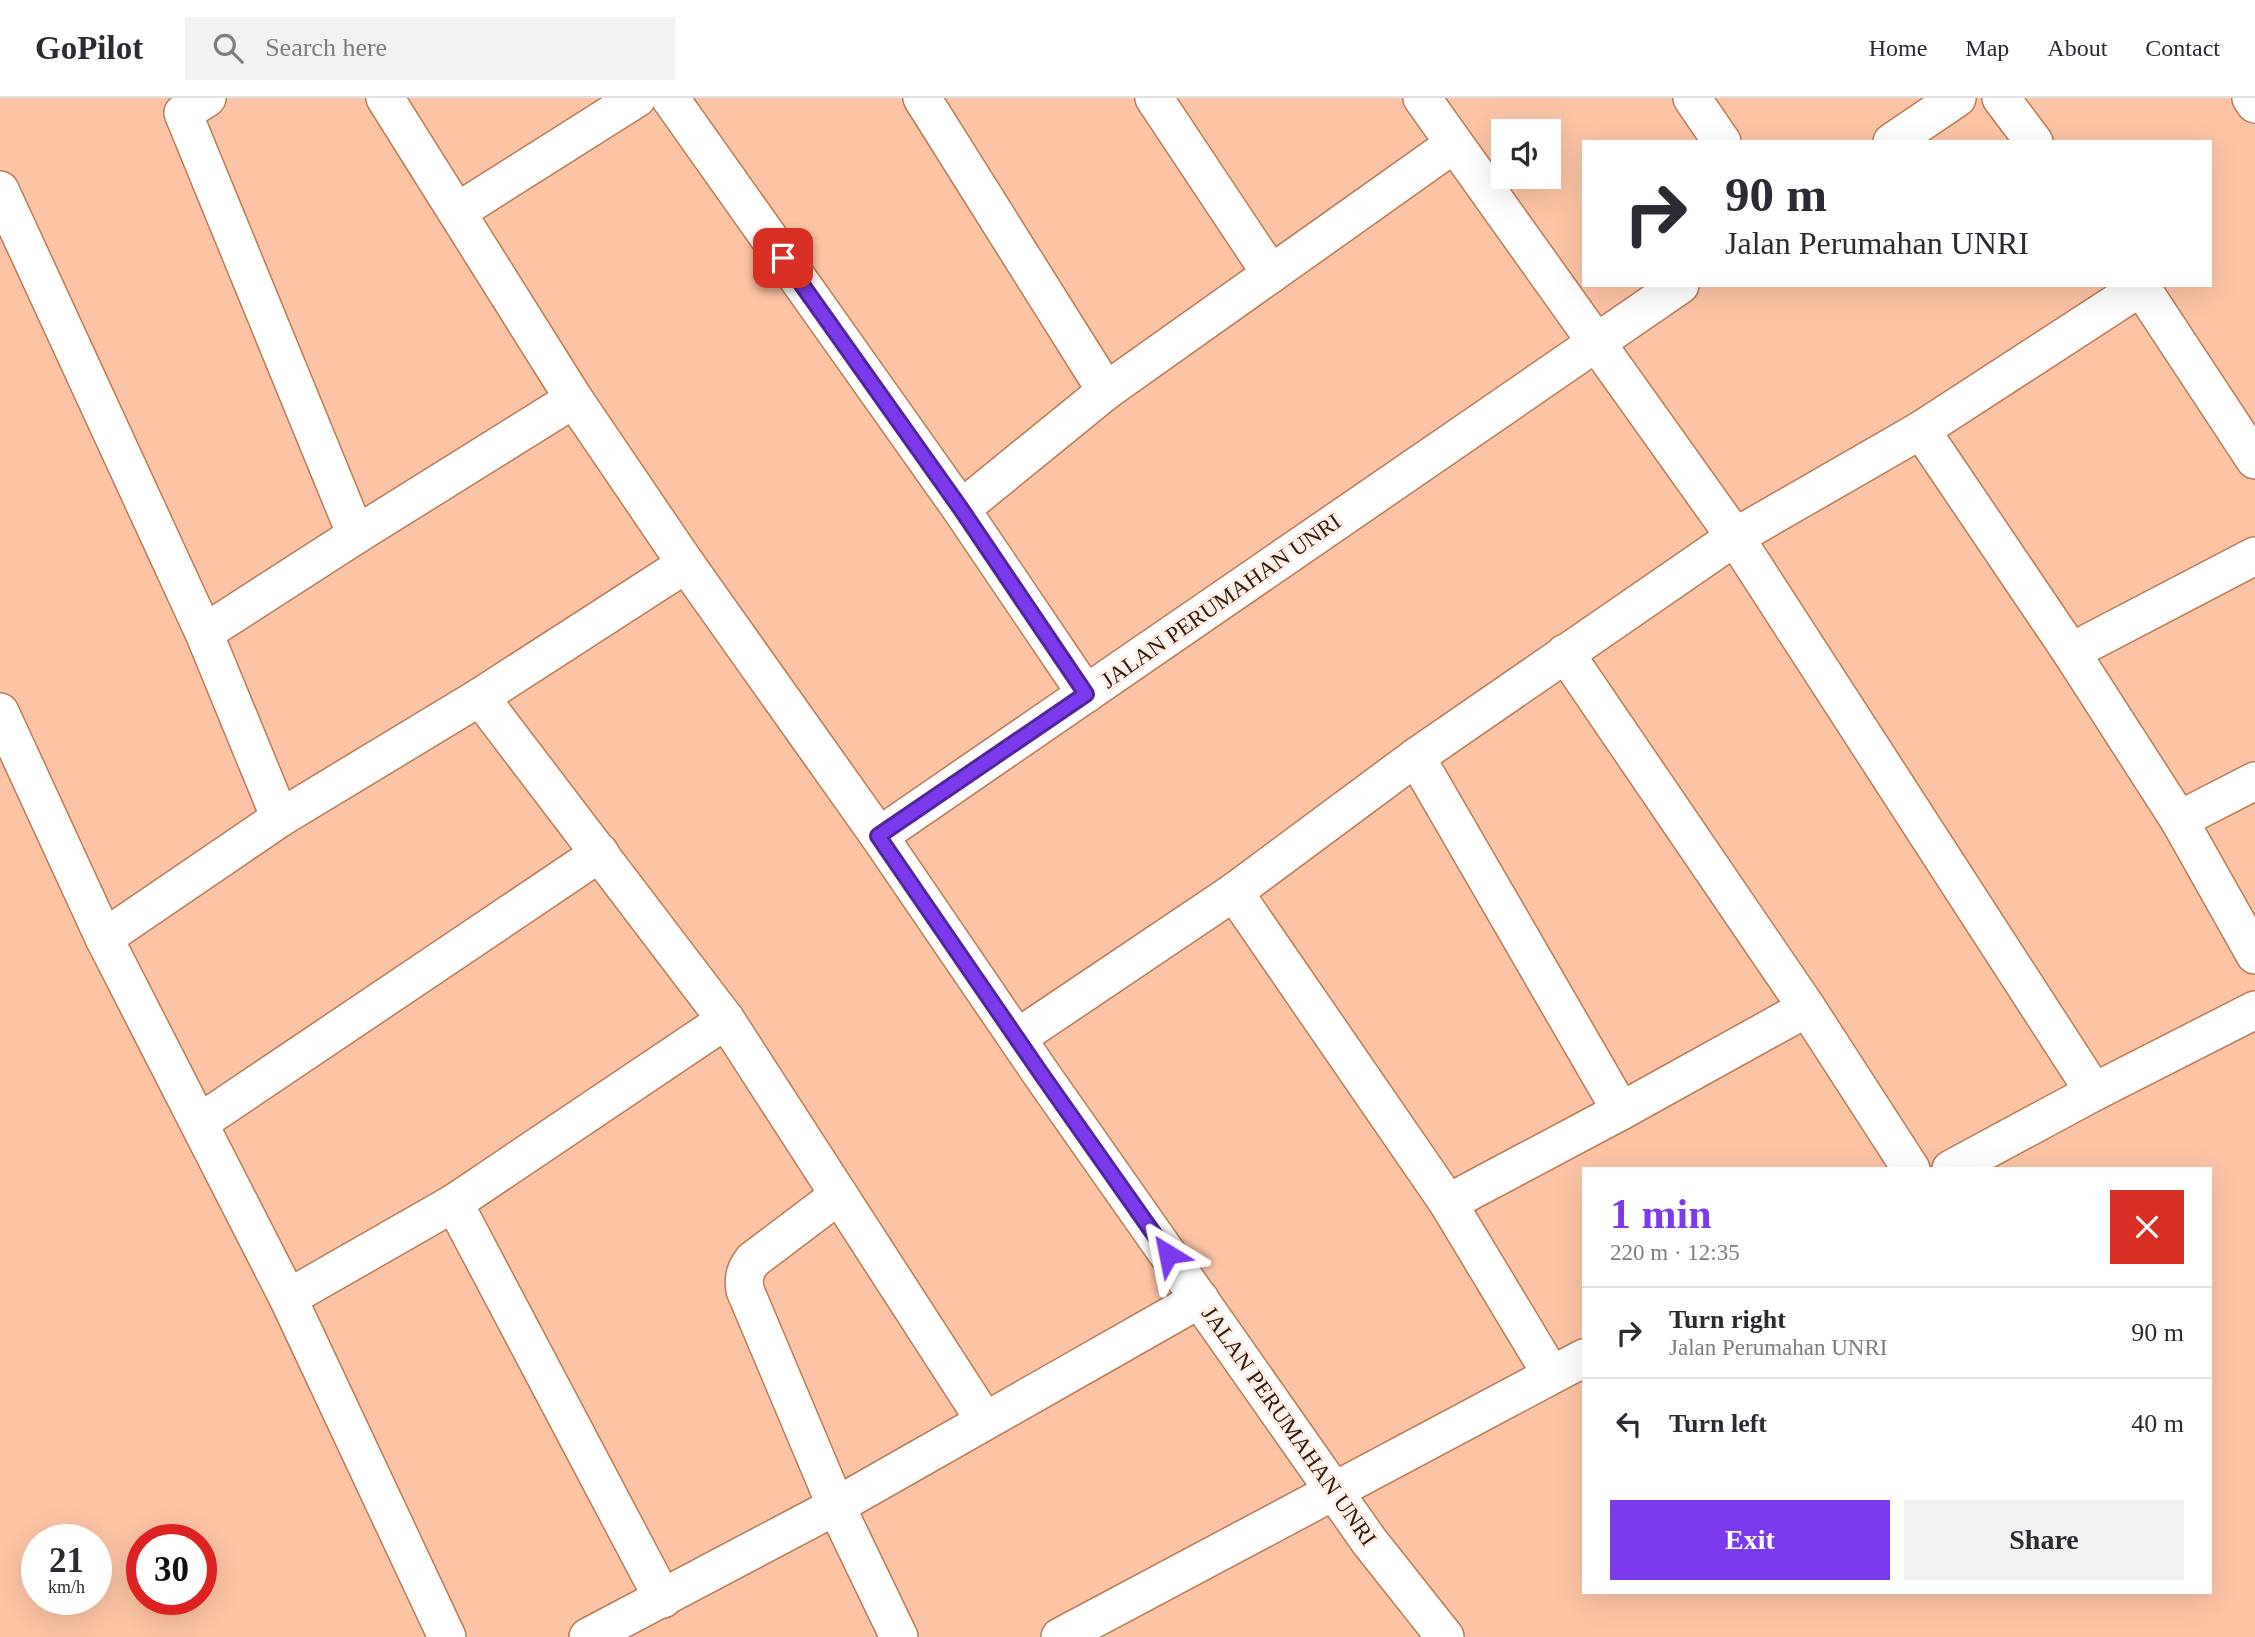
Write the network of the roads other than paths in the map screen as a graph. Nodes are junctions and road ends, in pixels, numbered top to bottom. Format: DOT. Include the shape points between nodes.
graph roads {
  1 [pos="385,98"];
  2 [pos="637,98"];
  3 [pos="670,98"];
  4 [pos="922,98"];
  5 [pos="1154,98"];
  6 [pos="1422,98"];
  7 [pos="1692,98"];
  8 [pos="1957,98"];
  9 [pos="2001,98"];
  10 [pos="2251,98"];
  11 [pos="189,103"];
  12 [pos="2255,104"];
  13 [pos="1721,140"];
  14 [pos="1895,140"];
  15 [pos="2032,140"];
  16 [pos="1454,144"];
  17 [pos="1,196"];
  18 [pos="457,212"];
  19 [pos="1271,274"];
  20 [pos="1677,287"];
  21 [pos="2139,287"];
  22 [pos="2142,287"];
  23 [pos="1595,343"];
  24 [pos="1106,391"];
  25 [pos="574,399"];
  26 [pos="1921,429"];
  27 [pos="2255,460"];
  28 [pos="961,509"];
  29 [pos="356,535"];
  30 [pos="1735,537"];
  31 [pos="2255,556"];
  32 [pos="687,564"];
  33 [pos="204,633"];
  34 [pos="2071,652"];
  35 [pos="1565,653"];
  36 [pos="1086,694"];
  37 [pos="480,697"];
  38 [pos="0,712"];
  39 [pos="1416,757"];
  40 [pos="2255,781"];
  41 [pos="280,818"];
  42 [pos="2179,820"];
  43 [pos="878,836"];
  44 [pos="600,853"];
  45 [pos="1234,892"];
  46 [pos="104,938"];
  47 [pos="2255,956"];
  48 [pos="1807,1007"];
  49 [pos="2255,1010"];
  50 [pos="726,1020"];
  51 [pos="1017,1038"];
  52 [pos="2094,1093"];
  53 [pos="1621,1111"];
  54 [pos="199,1124"];
  55 [pos="1910,1167"];
  56 [pos="1955,1167"];
  57 [pos="839,1195"];
  58 [pos="454,1203"];
  59 [pos="1448,1203"];
  60 [pos="288,1298"];
  61 [pos="1200,1299"];
  62 [pos="1582,1359"];
  63 [pos="1551,1374"];
  64 [pos="985,1421"];
  65 [pos="1333,1490"];
  66 [pos="836,1506"];
  67 [pos="663,1600"];
  68 [pos="447,1637"];
  69 [pos="588,1637"];
  70 [pos="899,1637"];
  71 [pos="1060,1637"];
  72 [pos="1444,1637"];
  1 -- 18 [label="street"];
  2 -- 18 [label="street"];
  3 -- 28 [label="street"];
  4 -- 24 [label="street"];
  5 -- 19 [label="street"];
  6 -- 16 [label="street"];
  7 -- 13 [label="street"];
  8 -- 14 [label="street"];
  9 -- 15 [label="street"];
  10 -- 12 [label="street"];
  11 -- 29 [label="street"];
  16 -- 19 [label="street"];
  16 -- 23 [label="street"];
  17 -- 33 [label="street"];
  18 -- 25 [label="street"];
  19 -- 24 [label="street"];
  20 -- 23 [label="street, JALAN PERUMAHAN UNRI"];
  21 -- 26 [label="street"];
  22 -- 27 [label="street"];
  23 -- 30 [label="street"];
  23 -- 36 [label="street, JALAN PERUMAHAN UNRI"];
  24 -- 28 [label="street"];
  25 -- 29 [label="street"];
  25 -- 32 [label="street"];
  26 -- 30 [label="street"];
  26 -- 34 [label="street"];
  28 -- 36 [label="street"];
  29 -- 33 [label="street"];
  30 -- 35 [label="street"];
  30 -- 52 [label="street"];
  31 -- 34 [label="street"];
  32 -- 37 [label="street"];
  32 -- 43 [label="street"];
  33 -- 41 [label="street"];
  34 -- 42 [label="street"];
  35 -- 39 [label="street"];
  35 -- 48 [label="street"];
  36 -- 43 [label="street, JALAN PERUMAHAN UNRI"];
  37 -- 41 [label="street"];
  37 -- 44 [label="street"];
  38 -- 46 [label="street"];
  39 -- 45 [label="street"];
  39 -- 53 [label="street"];
  40 -- 42 [label="street"];
  41 -- 46 [label="street"];
  42 -- 47 [label="street"];
  43 -- 51 [label="street, JALAN PERUMAHAN UNRI"];
  44 -- 50 [label="street"];
  44 -- 54 [label="street"];
  45 -- 51 [label="street"];
  45 -- 59 [label="street"];
  46 -- 54 [label="street"];
  48 -- 53 [label="street"];
  48 -- 55 [label="street"];
  49 -- 52 [label="street"];
  50 -- 57 [label="street"];
  50 -- 58 [label="street"];
  51 -- 61 [label="street, JALAN PERUMAHAN UNRI"];
  52 -- 56 [label="street"];
  53 -- 59 [label="street"];
  54 -- 60 [label="street"];
  57 -- 64 [label="street"];
  57 -- 66 [label="street" via="753,1260 744,1280"];
  58 -- 60 [label="street"];
  58 -- 67 [label="street"];
  59 -- 63 [label="street"];
  60 -- 68 [label="street"];
  61 -- 64 [label="street"];
  61 -- 65 [label="street, JALAN PERUMAHAN UNRI"];
  62 -- 63 [label="street"];
  63 -- 65 [label="street"];
  64 -- 66 [label="street"];
  65 -- 71 [label="street"];
  65 -- 72 [label="street, JALAN PERUMAHAN UNRI"];
  66 -- 67 [label="street"];
  66 -- 70 [label="street"];
  67 -- 69 [label="street"];
}
